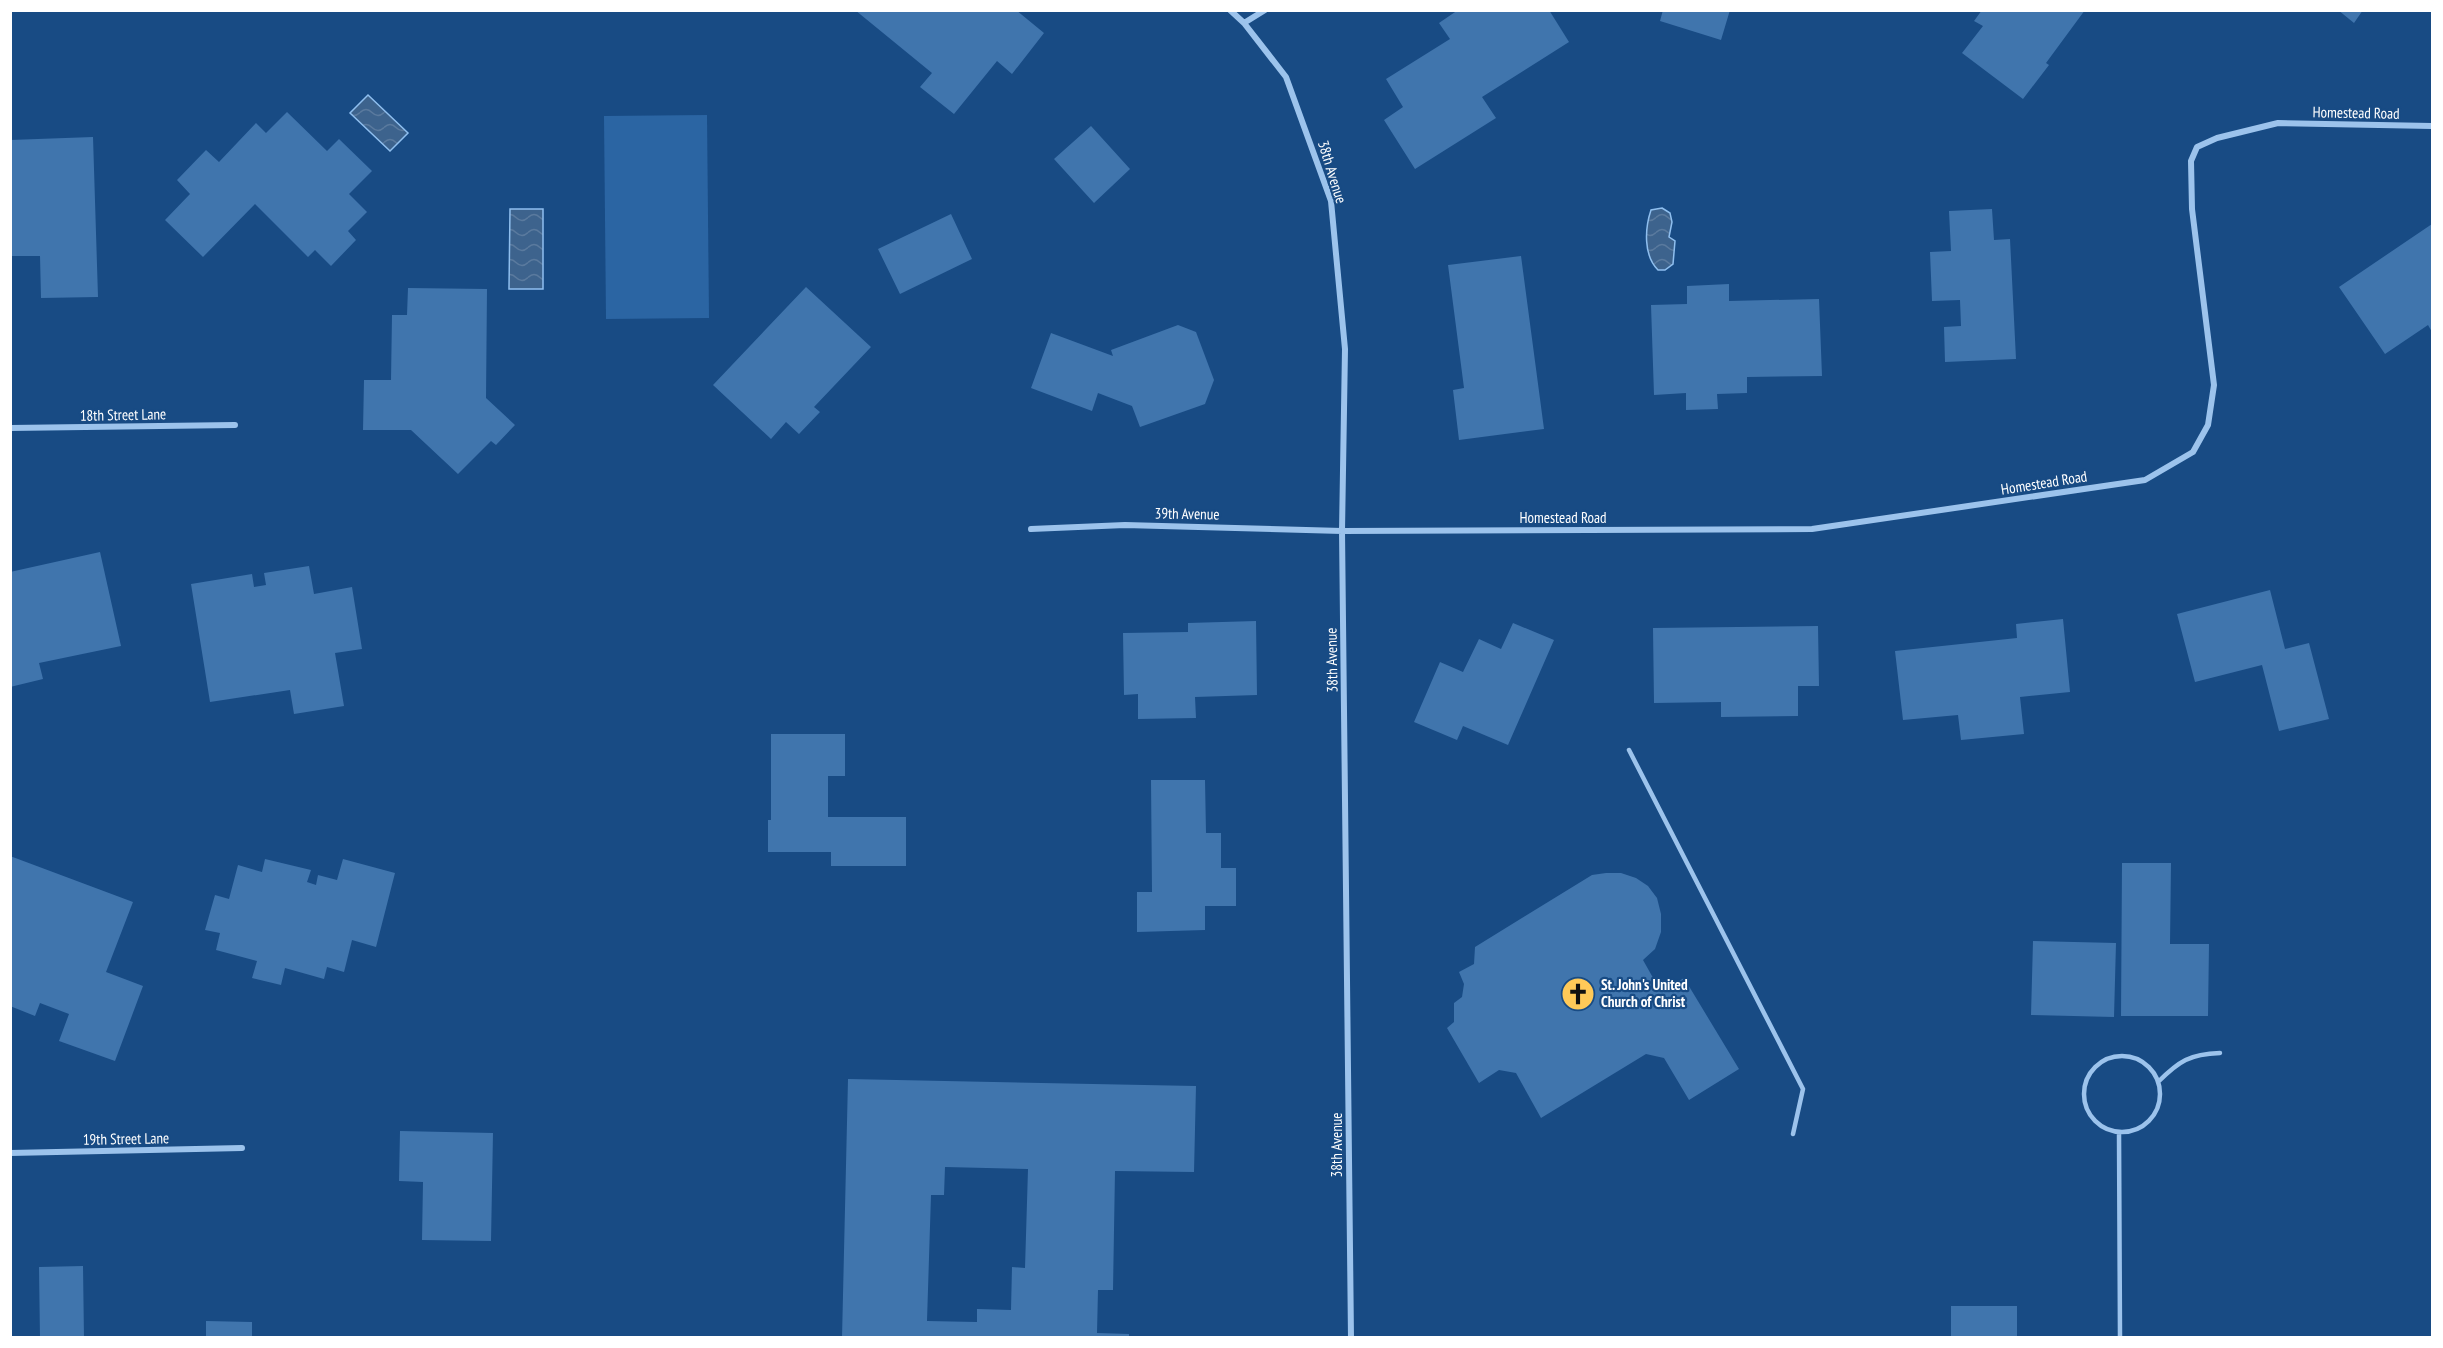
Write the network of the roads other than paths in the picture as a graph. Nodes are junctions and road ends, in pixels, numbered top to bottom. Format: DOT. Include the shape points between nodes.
graph roads {
  1 [pos="1230,10"];
  2 [pos="1265,10"];
  3 [pos="1244,23"];
  4 [pos="2433,126"];
  5 [pos="235,425"];
  6 [pos="10,428"];
  7 [pos="1030,529"];
  8 [pos="1342,531"];
  9 [pos="1629,750"];
  10 [pos="2220,1053"];
  11 [pos="2158,1082"];
  12 [pos="2119,1132"];
  13 [pos="1793,1134"];
  14 [pos="242,1148"];
  15 [pos="10,1154"];
  16 [pos="1350,1338"];
  17 [pos="2120,1338"];
  1 -- 3 [label="street, 38th Avenue"];
  2 -- 3 [label="street"];
  3 -- 8 [label="street, 38th Avenue" via="1286,77 1331,201 1345,349"];
  4 -- 8 [label="street, Homestead Road" via="2278,123 2197,147 2191,161 2192,209 2214,385 2208,425 2193,452 2145,480 1812,529"];
  5 -- 6 [label="street, 18th Street Lane"];
  7 -- 8 [label="street, 39th Avenue" via="1125,525"];
  8 -- 16 [label="street, 38th Avenue"];
  9 -- 13 [label="lane" via="1803,1089"];
  10 -- 11 [label="lane" via="2199,1053 2177,1063"];
  11 -- 12 [label="lane" via="2159,1100 2152,1117 2143,1126"];
  11 -- 12 [label="lane" via="2143,1062 2131,1057 2106,1059 2088,1076 2084,1087 2088,1112 2096,1122"];
  12 -- 17 [label="lane"];
  14 -- 15 [label="street, 19th Street Lane"];
}
